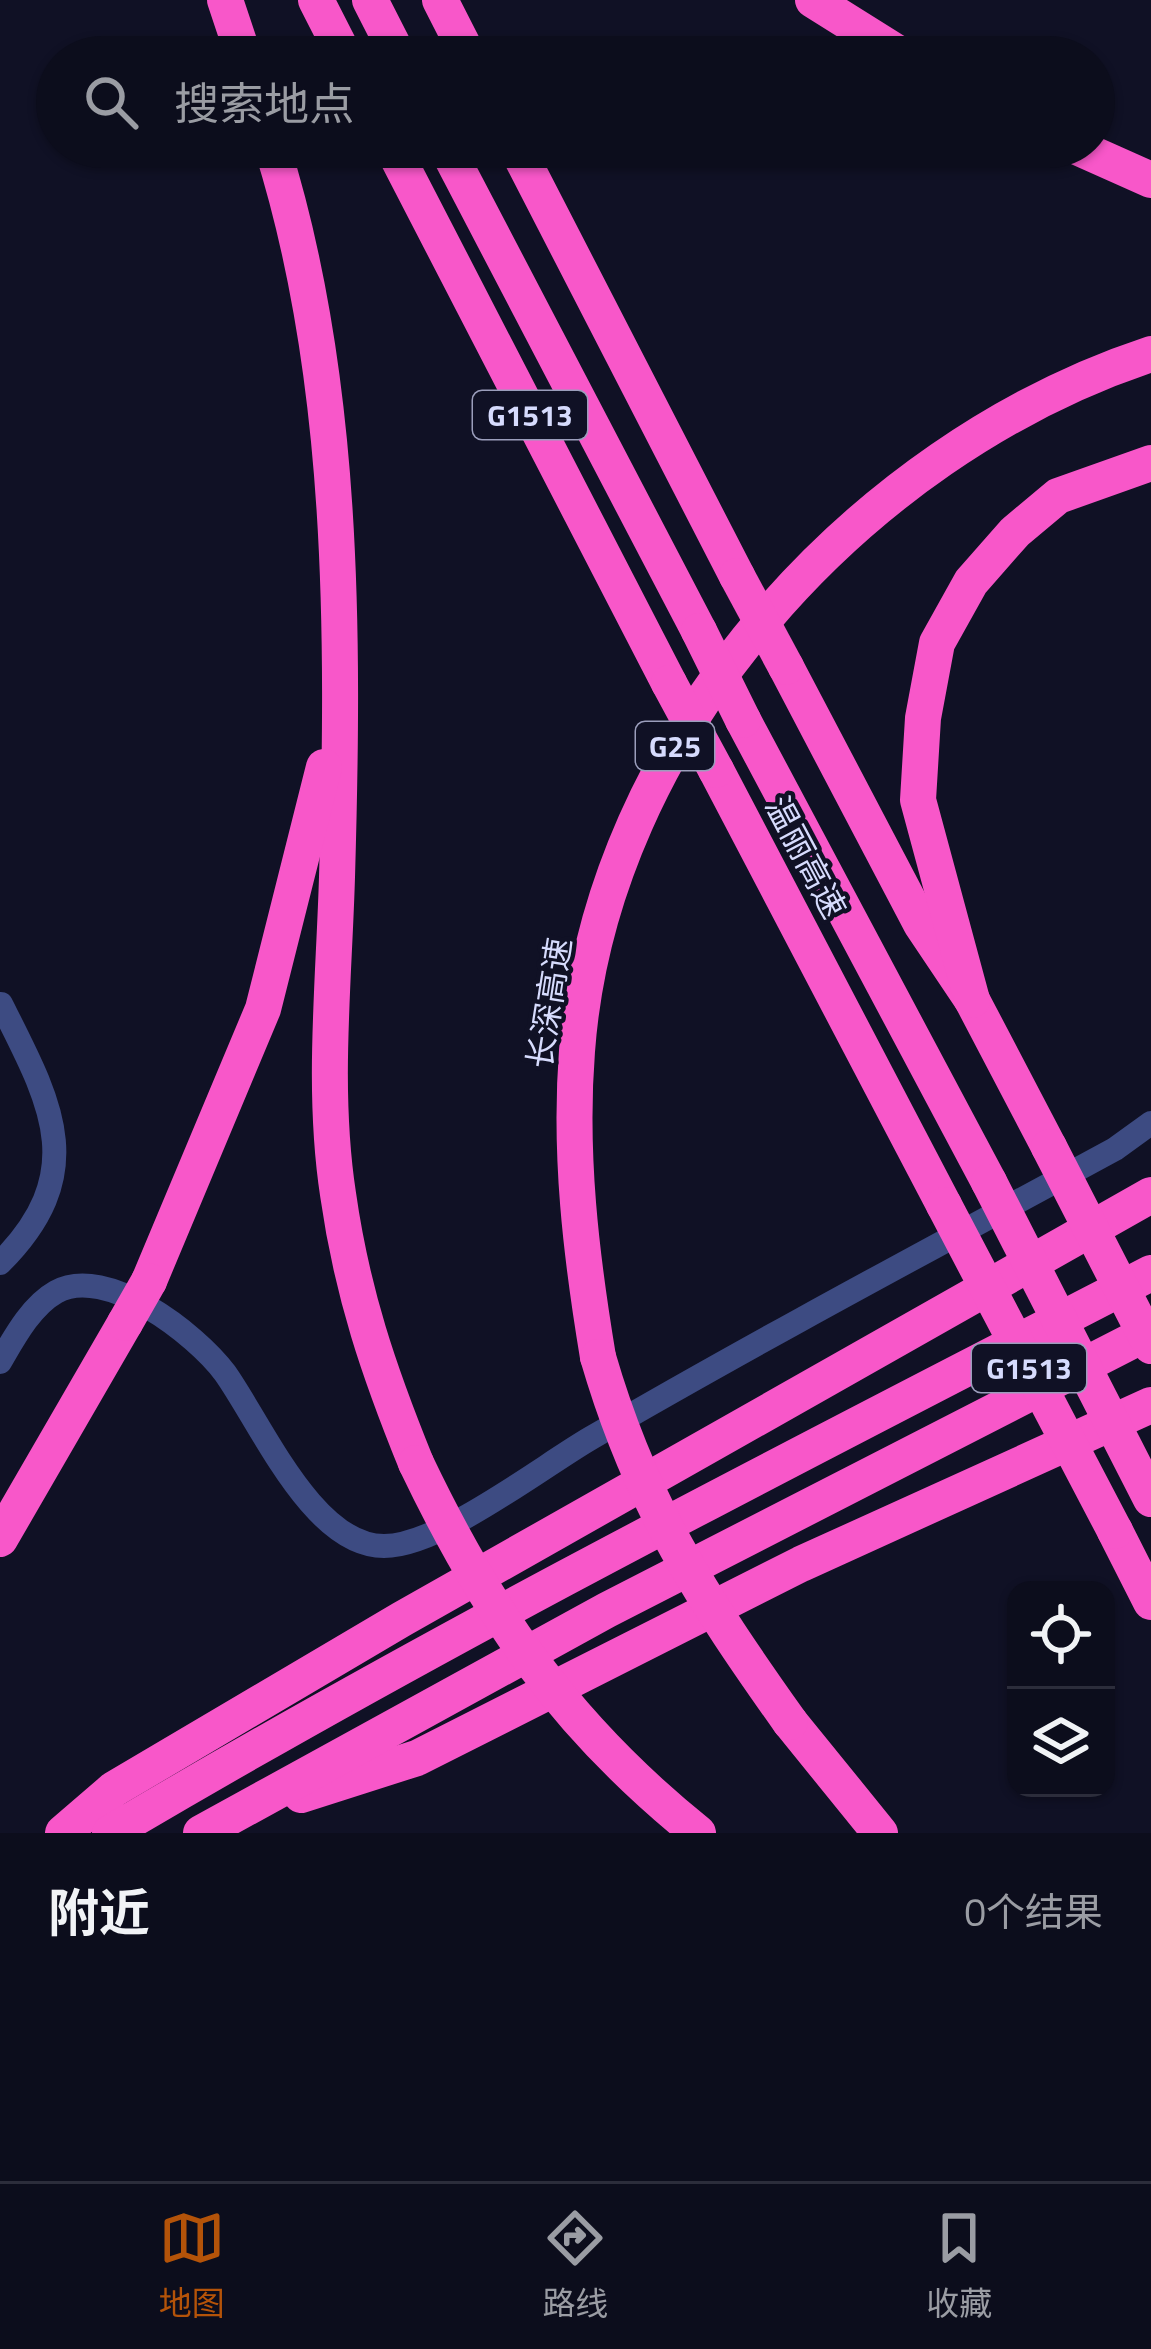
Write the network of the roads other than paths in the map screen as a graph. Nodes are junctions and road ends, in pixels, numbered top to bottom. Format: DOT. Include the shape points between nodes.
graph roads {
  1 [pos="225,0"];
  2 [pos="316,0"];
  3 [pos="370,0"];
  4 [pos="440,0"];
  5 [pos="813,0"];
  6 [pos="237,36"];
  7 [pos="334,36"];
  8 [pos="388,36"];
  9 [pos="458,36"];
  10 [pos="870,36"];
  11 [pos="1115,164"];
  12 [pos="277,168"];
  13 [pos="403,168"];
  14 [pos="457,168"];
  15 [pos="527,168"];
  16 [pos="1151,180"];
  17 [pos="1151,354"];
  18 [pos="1151,464"];
  19 [pos="340,693"];
  20 [pos="972,1000"];
  21 [pos="1,1004"];
  22 [pos="1151,1123"];
  23 [pos="1151,1195"];
  24 [pos="0,1263"];
  25 [pos="1151,1273"];
  26 [pos="1151,1331"];
  27 [pos="1151,1346"];
  28 [pos="0,1362"];
  29 [pos="1151,1405"];
  30 [pos="1151,1499"];
  31 [pos="0,1539"];
  32 [pos="1151,1603"];
  33 [pos="212,1827"];
  34 [pos="63,1833"];
  35 [pos="110,1833"];
  36 [pos="698,1833"];
  37 [pos="880,1833"];
  1 -- 6 [label="highway"];
  2 -- 7 [label="highway"];
  3 -- 8 [label="highway"];
  4 -- 9 [label="highway"];
  5 -- 10 [label="highway"];
  11 -- 16 [label="highway"];
  12 -- 19 [label="highway" via="318,359"];
  13 -- 32 [label="highway, 温丽高速 / G1513, bridge"];
  14 -- 30 [label="highway, 温丽高速 / G1513, bridge"];
  15 -- 20 [label="highway, bridge" via="921,924"];
  17 -- 37 [label="highway, 长深高速 / G25, bridge" via="1027,409 927,471 840,538 757,626 689,720 621,860 592,958 577,1047 573,1147 598,1357 647,1495 698,1592"];
  18 -- 20 [label="highway" via="1058,496 971,582 937,643 919,800"];
  19 -- 31 [label="highway, bridge" via="263,1009 149,1281"];
  19 -- 36 [label="highway, bridge" via="328,1046 337,1192 366,1338 461,1558 510,1638 567,1713"];
  20 -- 27 [label="highway, bridge"];
  21 -- 24 [label="street" via="41,1082 57,1135 41,1214"];
  22 -- 28 [label="street" via="407,1543 350,1540 320,1516 221,1369 159,1313 114,1289 59,1290 37,1307"];
  23 -- 34 [label="highway" via="381,1631 114,1789"];
  25 -- 35 [label="highway" via="573,1574"];
  26 -- 33 [label="highway" via="607,1610"];
  29 -- 33 [label="highway" via="801,1564 417,1758"];
}
